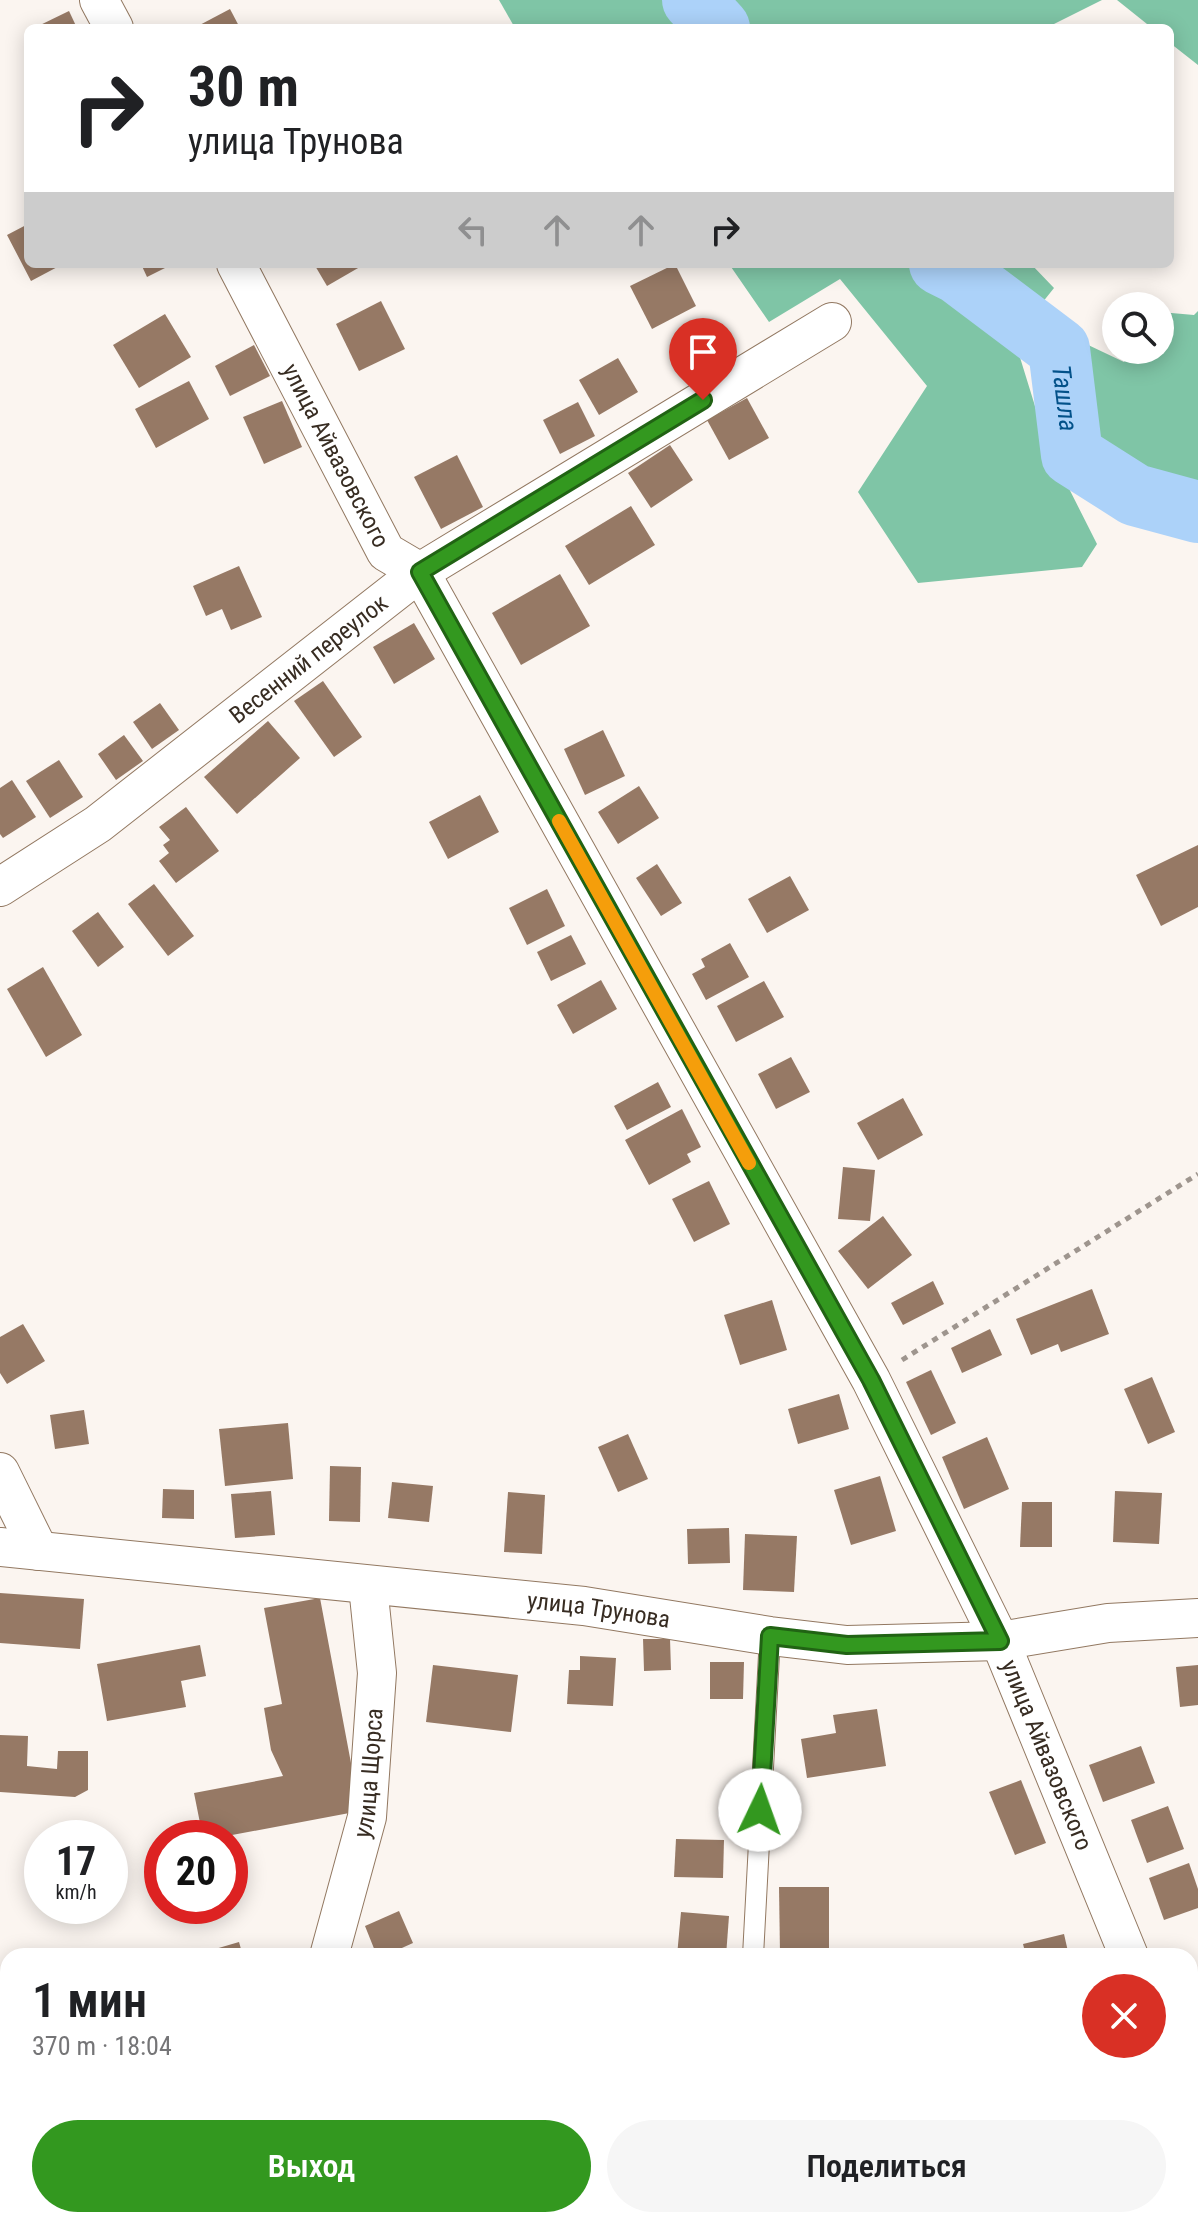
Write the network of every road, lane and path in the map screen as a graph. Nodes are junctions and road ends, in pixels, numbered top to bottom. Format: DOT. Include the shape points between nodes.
graph roads {
  1 [pos="99,0"];
  2 [pos="112,24"];
  3 [pos="238,268"];
  4 [pos="832,322"];
  5 [pos="420,572"];
  6 [pos="0,887"];
  7 [pos="1198,1174"];
  8 [pos="871,1380"];
  9 [pos="0,1472"];
  10 [pos="0,1547"];
  11 [pos="39,1551"];
  12 [pos="368,1586"];
  13 [pos="1198,1618"];
  14 [pos="770,1636"];
  15 [pos="1000,1641"];
  16 [pos="331,1948"];
  17 [pos="753,1948"];
  18 [pos="1126,1948"];
  1 -- 2 [label="street"];
  3 -- 5 [label="street, улица Айвазовского" via="386,552"];
  4 -- 5 [label="street, Весенний переулок"];
  5 -- 6 [label="street, Весенний переулок" via="98,824"];
  5 -- 8 [label="street, улица Айвазовского"];
  7 -- 8 [label="path"];
  8 -- 15 [label="street, улица Айвазовского"];
  9 -- 11 [label="street"];
  10 -- 11 [label="street, улица Трунова"];
  11 -- 12 [label="street, улица Трунова"];
  12 -- 14 [label="street, улица Трунова" via="584,1606"];
  12 -- 16 [label="street, улица Щорса" via="377,1673 367,1817"];
  13 -- 15 [label="street, улица Трунова" via="1108,1623"];
  14 -- 15 [label="street, улица Трунова" via="847,1645"];
  14 -- 17 [label="lane"];
  15 -- 18 [label="street, улица Айвазовского"];
}
